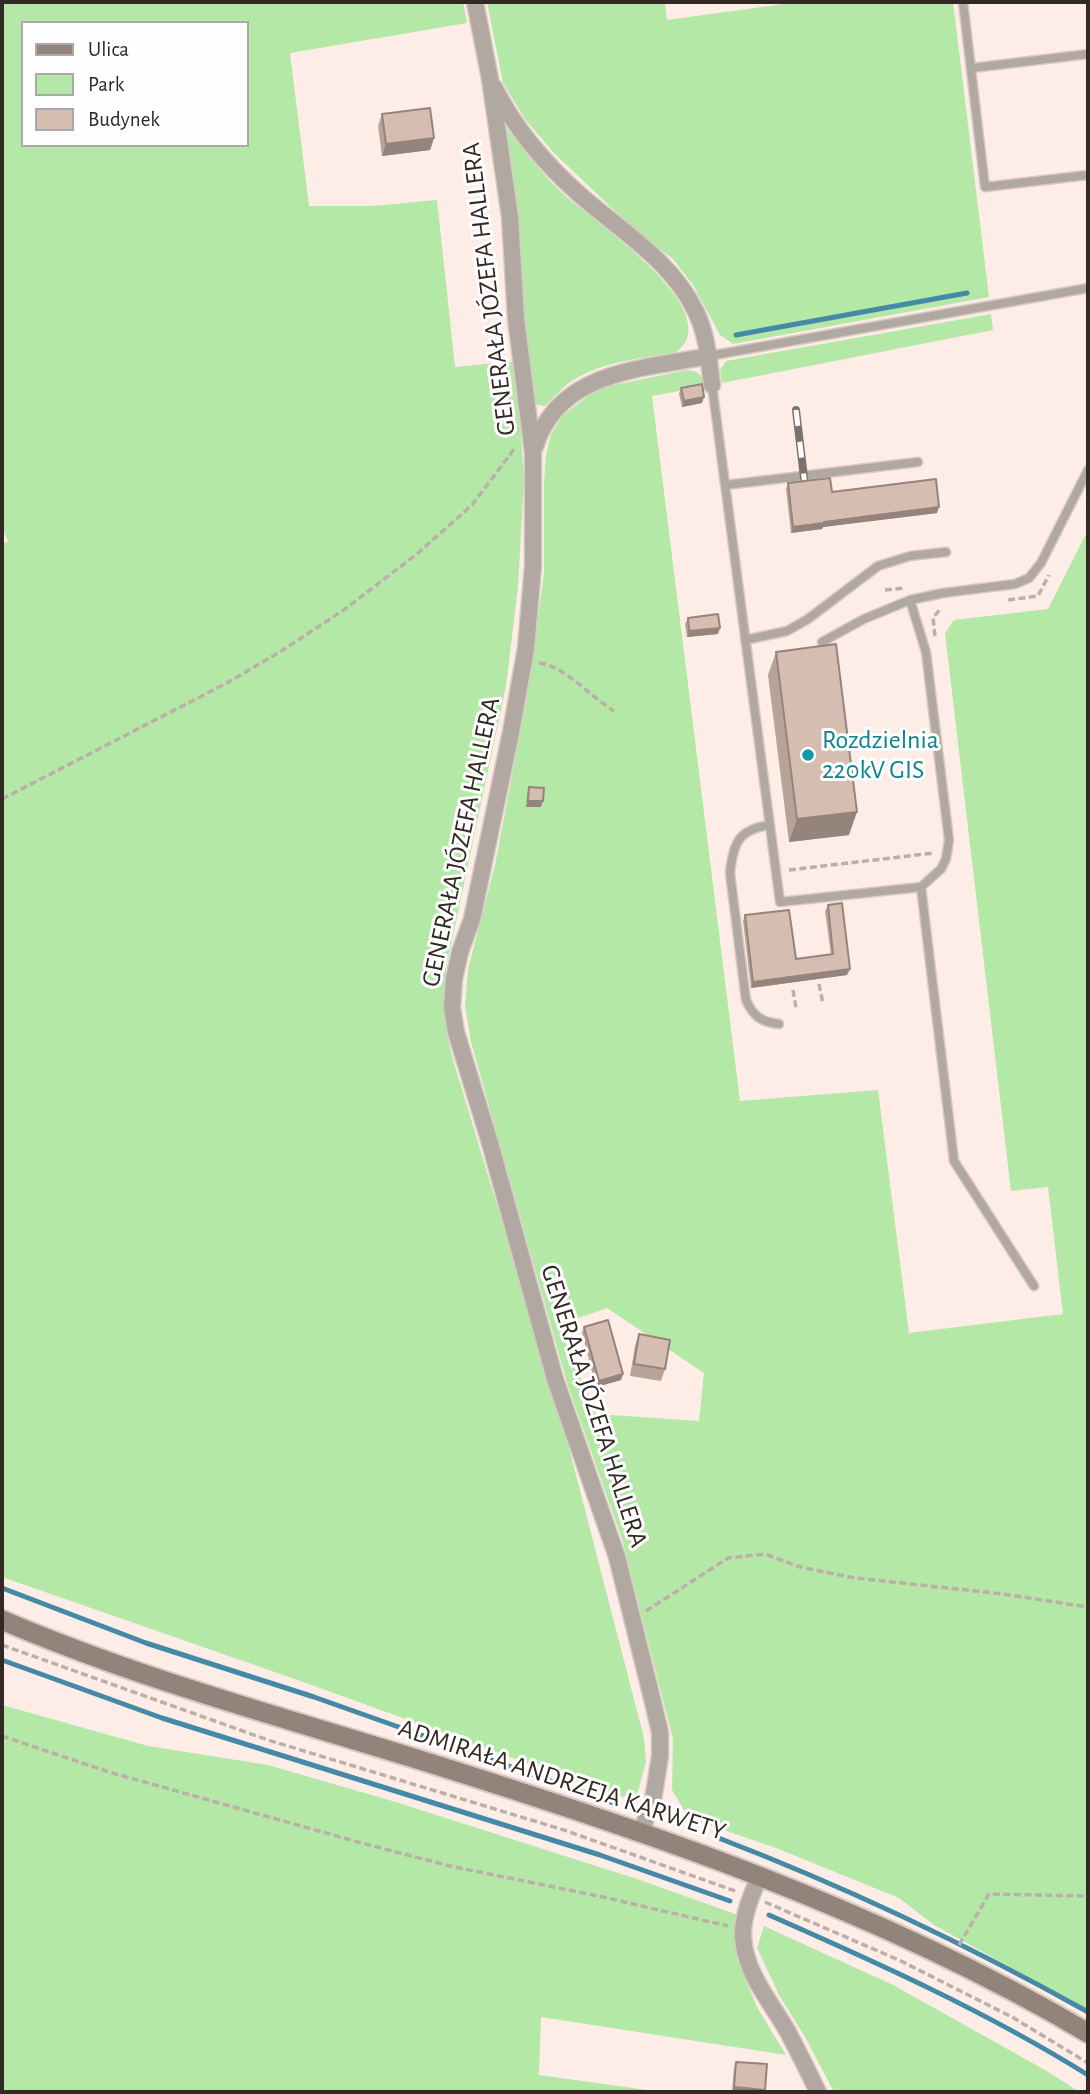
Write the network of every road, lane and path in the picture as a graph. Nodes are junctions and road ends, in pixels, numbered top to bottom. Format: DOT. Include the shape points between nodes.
graph roads {
  1 [pos="475,2"];
  2 [pos="963,2"];
  3 [pos="1088,54"];
  4 [pos="972,68"];
  5 [pos="489,79"];
  6 [pos="1088,175"];
  7 [pos="1088,288"];
  8 [pos="709,356"];
  9 [pos="712,385"];
  10 [pos="530,426"];
  11 [pos="533,453"];
  12 [pos="918,462"];
  13 [pos="1088,470"];
  14 [pos="726,485"];
  15 [pos="946,552"];
  16 [pos="1051,572"];
  17 [pos="910,600"];
  18 [pos="998,601"];
  19 [pos="944,607"];
  20 [pos="745,640"];
  21 [pos="822,642"];
  22 [pos="937,645"];
  23 [pos="523,661"];
  24 [pos="614,710"];
  25 [pos="2,799"];
  26 [pos="770,825"];
  27 [pos="948,851"];
  28 [pos="776,872"];
  29 [pos="921,887"];
  30 [pos="819,984"];
  31 [pos="793,990"];
  32 [pos="822,1004"];
  33 [pos="796,1007"];
  34 [pos="779,1024"];
  35 [pos="1034,1286"];
  36 [pos="1088,1607"];
  37 [pos="633,1619"];
  38 [pos="2,1620"];
  39 [pos="2,1645"];
  40 [pos="2,1736"];
  41 [pos="641,1832"];
  42 [pos="760,1875"];
  43 [pos="751,1896"];
  44 [pos="1088,1896"];
  45 [pos="743,1929"];
  46 [pos="951,1959"];
  47 [pos="1088,2033"];
  48 [pos="1088,2063"];
  49 [pos="818,2092"];
  1 -- 5 [label="street, GENERAŁA JÓZEFA HALLERA"];
  2 -- 4 [label="lane"];
  3 -- 4 [label="lane"];
  4 -- 6 [label="lane" via="985,187"];
  5 -- 8 [label="street" via="536,151 666,268 683,289 704,332"];
  5 -- 10 [label="street, GENERAŁA JÓZEFA HALLERA" via="509,218"];
  7 -- 8 [label="lane"];
  8 -- 9 [label="street"];
  8 -- 11 [label="street" via="602,377 579,388 546,419"];
  9 -- 14 [label="lane"];
  10 -- 11 [label="street, GENERAŁA JÓZEFA HALLERA"];
  10 -- 25 [label="path" via="472,505 345,609 225,684"];
  11 -- 23 [label="street, GENERAŁA JÓZEFA HALLERA" via="533,566"];
  12 -- 14 [label="lane"];
  13 -- 17 [label="lane" via="1029,578"];
  14 -- 20 [label="lane"];
  15 -- 20 [label="lane" via="889,561 787,631"];
  16 -- 18 [label="path" via="1038,596"];
  17 -- 21 [label="lane"];
  17 -- 27 [label="lane" via="926,652"];
  19 -- 22 [label="path" via="933,618"];
  20 -- 26 [label="lane"];
  23 -- 24 [label="path" via="551,664"];
  23 -- 37 [label="street, GENERAŁA JÓZEFA HALLERA" via="484,869 454,979 452,1008 555,1379 603,1513"];
  26 -- 28 [label="lane"];
  26 -- 34 [label="lane" via="742,835 732,853 730,873 746,1000 752,1013"];
  27 -- 28 [label="path"];
  27 -- 29 [label="lane" via="941,869"];
  28 -- 29 [label="lane" via="780,902"];
  29 -- 35 [label="lane" via="954,1161"];
  30 -- 32 [label="path"];
  31 -- 33 [label="path"];
  36 -- 37 [label="path" via="855,1578 800,1567 765,1554 728,1558"];
  37 -- 41 [label="street, GENERAŁA JÓZEFA HALLERA" via="660,1732 659,1774"];
  38 -- 41 [label="main road, ADMIRAŁA ANDRZEJA KARWETY" via="181,1685"];
  39 -- 43 [label="path" via="268,1740 564,1830"];
  40 -- 45 [label="path" via="108,1772 371,1846"];
  41 -- 42 [label="main road, ADMIRAŁA ANDRZEJA KARWETY"];
  42 -- 43 [label="street"];
  42 -- 46 [label="main road, ADMIRAŁA ANDRZEJA KARWETY"];
  43 -- 45 [label="street"];
  43 -- 48 [label="path" via="901,1961 1012,2017"];
  44 -- 46 [label="path" via="989,1894"];
  45 -- 49 [label="street" via="747,1961"];
  46 -- 47 [label="main road, ADMIRAŁA ANDRZEJA KARWETY"];
}
